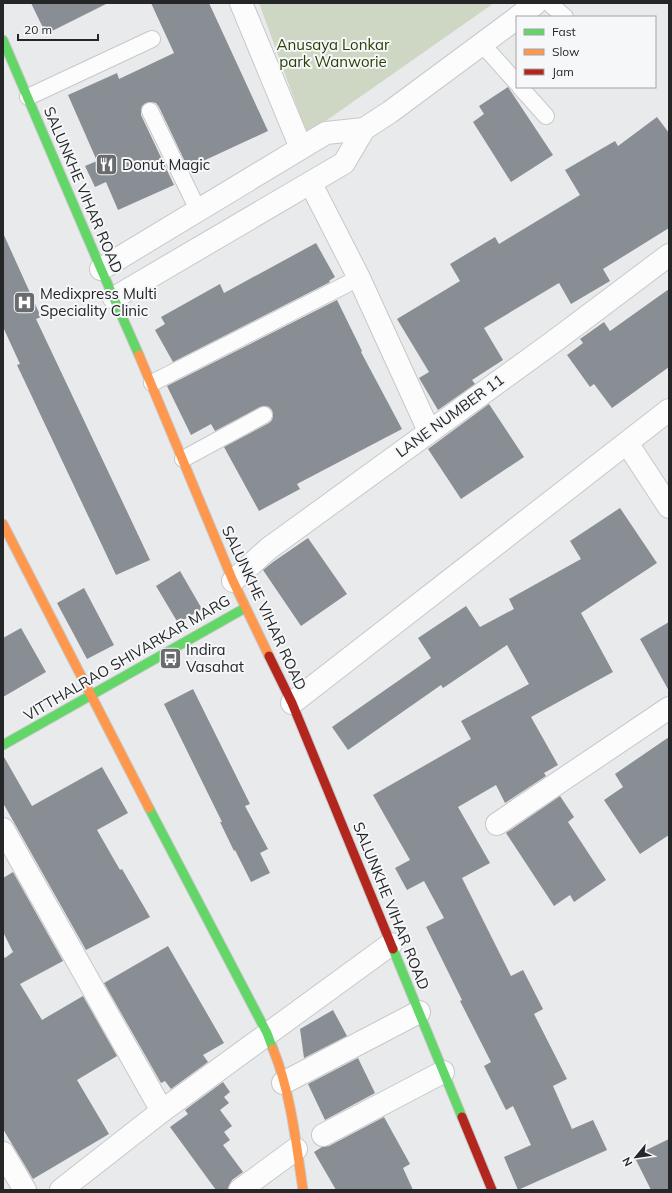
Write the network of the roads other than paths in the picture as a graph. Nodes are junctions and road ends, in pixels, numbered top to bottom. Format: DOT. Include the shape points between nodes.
graph roads {
  1 [pos="241,3"];
  2 [pos="536,3"];
  3 [pos="549,3"];
  4 [pos="518,16"];
  5 [pos="564,16"];
  6 [pos="516,18"];
  7 [pos="152,39"];
  8 [pos="3,40"];
  9 [pos="482,44"];
  10 [pos="516,82"];
  11 [pos="521,88"];
  12 [pos="28,97"];
  13 [pos="150,111"];
  14 [pos="546,116"];
  15 [pos="364,129"];
  16 [pos="301,148"];
  17 [pos="311,184"];
  18 [pos="198,210"];
  19 [pos="669,255"];
  20 [pos="101,269"];
  21 [pos="359,278"];
  22 [pos="114,298"];
  23 [pos="152,383"];
  24 [pos="669,410"];
  25 [pos="264,415"];
  26 [pos="429,431"];
  27 [pos="627,443"];
  28 [pos="183,459"];
  29 [pos="669,507"];
  30 [pos="3,524"];
  31 [pos="233,581"];
  32 [pos="245,608"];
  33 [pos="90,695"];
  34 [pos="292,703"];
  35 [pos="669,708"];
  36 [pos="3,744"];
  37 [pos="497,824"];
  38 [pos="3,829"];
  39 [pos="391,944"];
  40 [pos="419,1012"];
  41 [pos="267,1033"];
  42 [pos="443,1072"];
  43 [pos="283,1082"];
  44 [pos="162,1111"];
  45 [pos="323,1135"];
  46 [pos="296,1149"];
  47 [pos="3,1153"];
  48 [pos="25,1190"];
  49 [pos="61,1190"];
  50 [pos="240,1190"];
  51 [pos="303,1190"];
  52 [pos="492,1190"];
  1 -- 16 [label="street"];
  2 -- 4 [label="street"];
  3 -- 5 [label="lane"];
  6 -- 9 [label="street"];
  7 -- 12 [label="lane"];
  8 -- 12 [label="street, SALUNKHE VIHAR ROAD"];
  9 -- 10 [label="lane"];
  9 -- 15 [label="street"];
  11 -- 14 [label="lane"];
  12 -- 20 [label="street, SALUNKHE VIHAR ROAD"];
  13 -- 18 [label="lane"];
  15 -- 16 [label="street" via="326,133"];
  15 -- 17 [label="street" via="344,163"];
  16 -- 18 [label="street"];
  17 -- 21 [label="street"];
  17 -- 22 [label="street"];
  18 -- 20 [label="street"];
  19 -- 26 [label="street, LANE NUMBER 11"];
  20 -- 22 [label="street, SALUNKHE VIHAR ROAD"];
  21 -- 23 [label="lane"];
  21 -- 26 [label="street"];
  22 -- 23 [label="street, SALUNKHE VIHAR ROAD"];
  23 -- 28 [label="street, SALUNKHE VIHAR ROAD"];
  24 -- 27 [label="street"];
  25 -- 28 [label="lane"];
  26 -- 31 [label="street, LANE NUMBER 11" via="268,549"];
  27 -- 29 [label="street"];
  27 -- 34 [label="street"];
  28 -- 31 [label="street, SALUNKHE VIHAR ROAD"];
  30 -- 33 [label="street"];
  31 -- 32 [label="street, SALUNKHE VIHAR ROAD"];
  32 -- 33 [label="street, VITTHALRAO SHIVARKAR MARG"];
  32 -- 34 [label="street, SALUNKHE VIHAR ROAD"];
  33 -- 36 [label="street, VITTHALRAO SHIVARKAR MARG"];
  33 -- 41 [label="street"];
  34 -- 39 [label="street, SALUNKHE VIHAR ROAD"];
  35 -- 37 [label="street"];
  38 -- 44 [label="street"];
  39 -- 40 [label="street, SALUNKHE VIHAR ROAD"];
  39 -- 41 [label="street"];
  40 -- 42 [label="street, SALUNKHE VIHAR ROAD"];
  40 -- 43 [label="street"];
  41 -- 43 [label="street"];
  41 -- 44 [label="street"];
  42 -- 45 [label="street"];
  42 -- 52 [label="street, SALUNKHE VIHAR ROAD"];
  43 -- 46 [label="street"];
  44 -- 49 [label="street"];
  46 -- 50 [label="street"];
  46 -- 51 [label="street"];
  47 -- 48 [label="street"];
}
